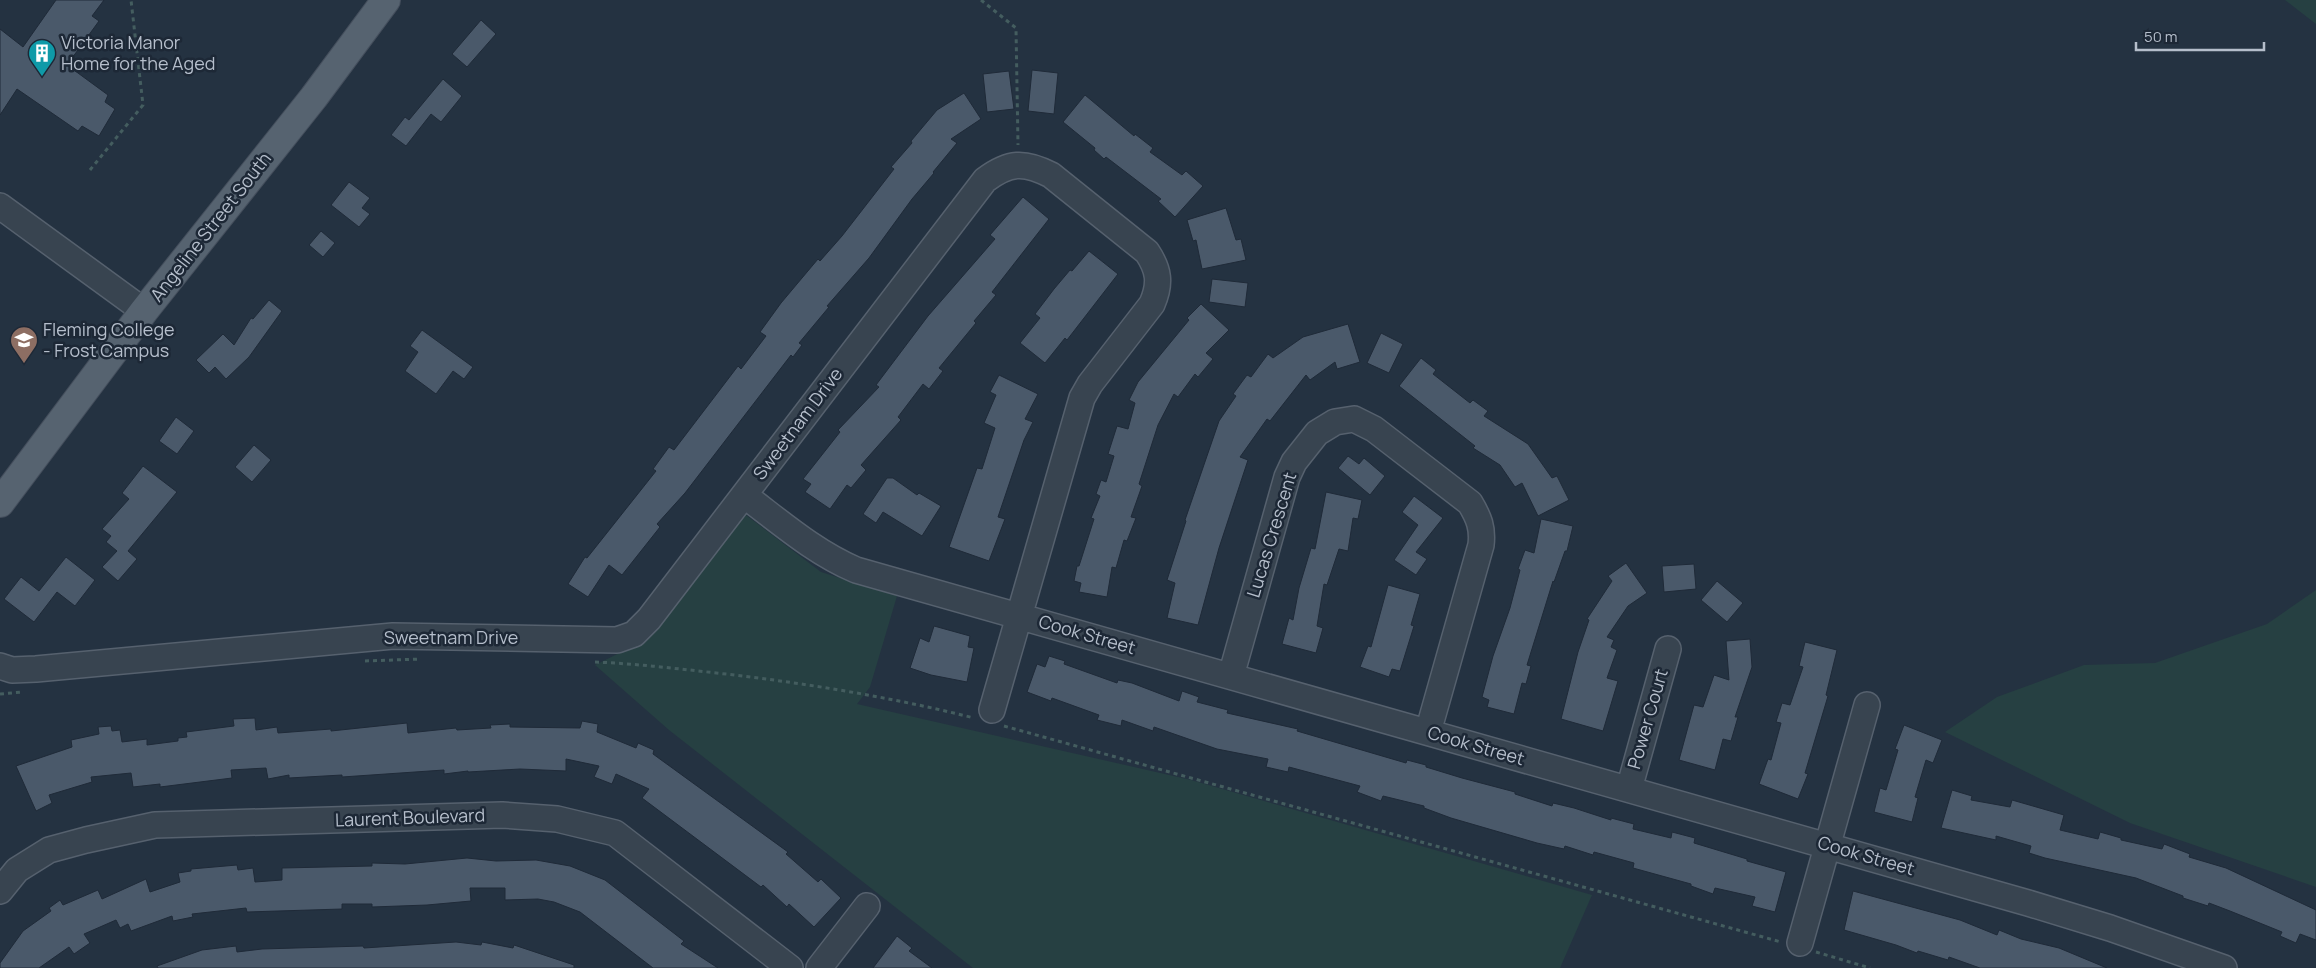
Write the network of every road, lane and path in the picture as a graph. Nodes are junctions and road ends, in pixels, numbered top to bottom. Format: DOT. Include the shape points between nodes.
graph roads {
  1 [pos="130,0"];
  2 [pos="386,0"];
  3 [pos="981,0"];
  4 [pos="1019,165"];
  5 [pos="90,170"];
  6 [pos="0,206"];
  7 [pos="144,311"];
  8 [pos="744,495"];
  9 [pos="0,503"];
  10 [pos="1020,616"];
  11 [pos="1668,649"];
  12 [pos="428,659"];
  13 [pos="363,661"];
  14 [pos="593,662"];
  15 [pos="0,666"];
  16 [pos="1231,676"];
  17 [pos="32,691"];
  18 [pos="0,694"];
  19 [pos="1867,706"];
  20 [pos="991,718"];
  21 [pos="1428,732"];
  22 [pos="1629,789"];
  23 [pos="1827,846"];
  24 [pos="0,891"];
  25 [pos="867,906"];
  26 [pos="1799,946"];
  27 [pos="790,968"];
  28 [pos="819,968"];
  29 [pos="1870,968"];
  30 [pos="2224,968"];
  1 -- 5 [label="path" via="143,105"];
  2 -- 7 [label="main road, Angeline Street South" via="314,97"];
  3 -- 4 [label="path" via="1016,28"];
  4 -- 8 [label="street, Sweetnam Drive" via="1001,168 985,180"];
  4 -- 10 [label="street" via="1035,167 1051,175 1140,246 1155,264 1159,278 1152,304 1082,398"];
  6 -- 7 [label="street"];
  7 -- 9 [label="main road, Angeline Street South"];
  8 -- 10 [label="street, Cook Street" via="814,548 856,570"];
  8 -- 15 [label="street, Sweetnam Drive" via="649,619 634,634 617,640 393,636 36,669 12,670"];
  10 -- 16 [label="street, Cook Street"];
  10 -- 20 [label="street"];
  11 -- 22 [label="street, Power Court"];
  12 -- 13 [label="path"];
  14 -- 20 [label="path" via="642,664 790,682"];
  16 -- 21 [label="street, Cook Street"];
  16 -- 21 [label="street, Lucas Crescent" via="1294,462 1316,433 1335,422 1354,419 1374,429 1470,504 1479,518 1481,545"];
  17 -- 18 [label="path"];
  19 -- 23 [label="street"];
  20 -- 26 [label="path"];
  21 -- 22 [label="street, Cook Street"];
  22 -- 23 [label="street, Cook Street"];
  23 -- 26 [label="street"];
  23 -- 30 [label="street, Cook Street" via="2101,925"];
  24 -- 27 [label="street, Laurent Boulevard" via="16,870 49,850 155,825 502,815 557,819 615,833"];
  25 -- 28 [label="street"];
  26 -- 29 [label="path"];
}
